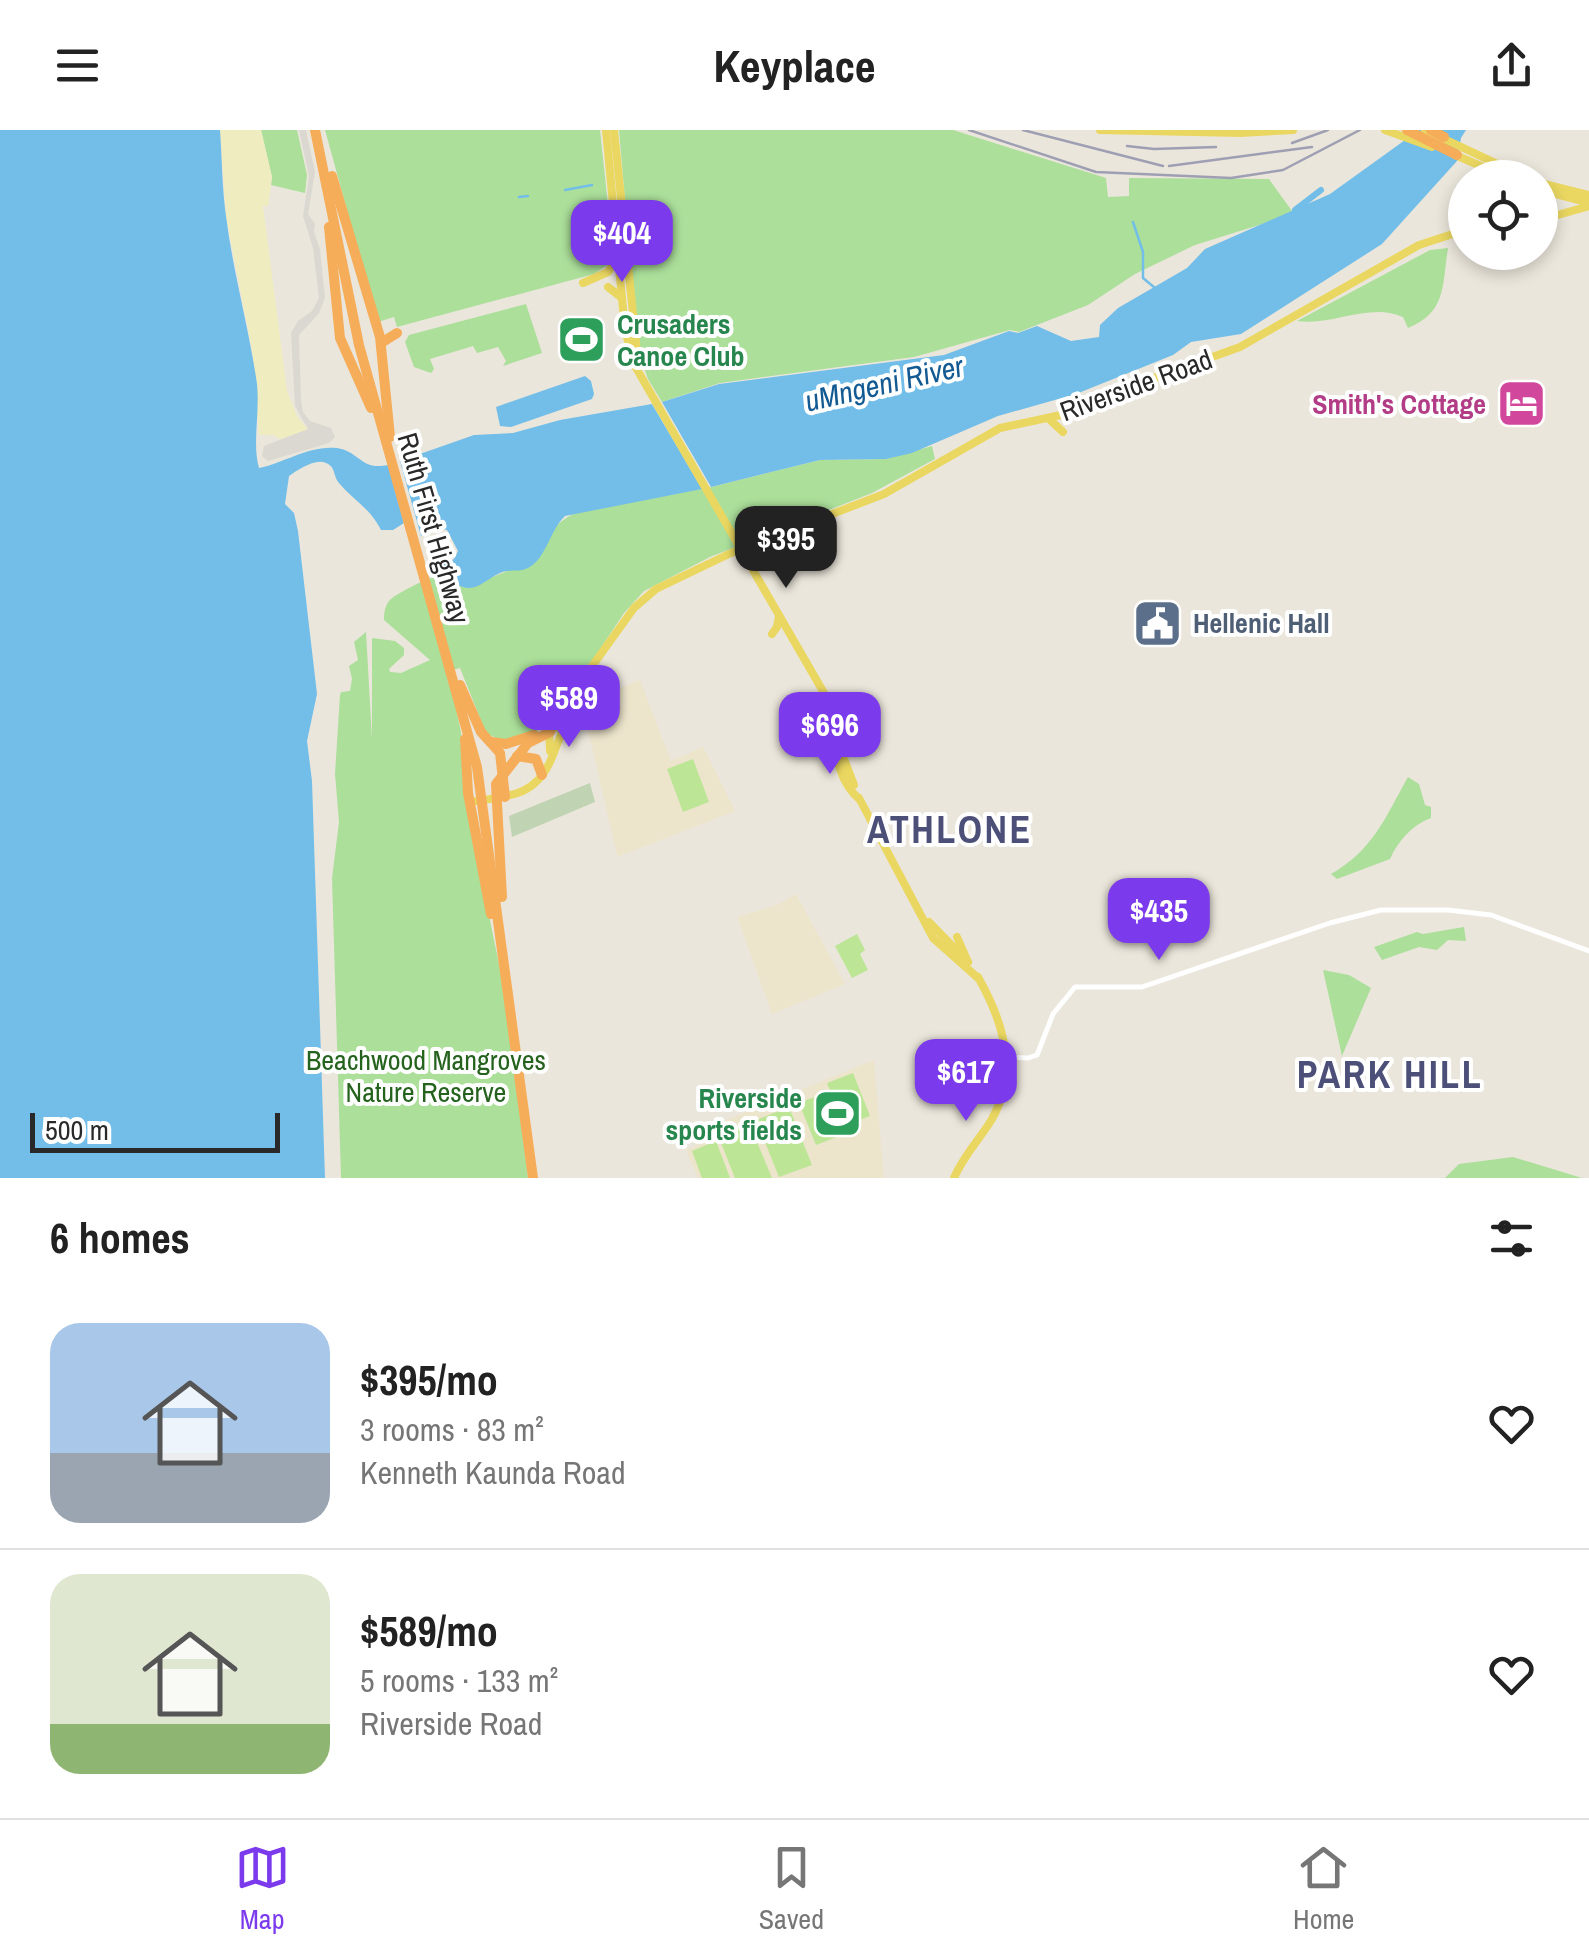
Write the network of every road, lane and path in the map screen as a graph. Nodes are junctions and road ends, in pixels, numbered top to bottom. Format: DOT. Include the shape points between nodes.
graph roads {
  1 [pos="318,130"];
  2 [pos="606,130"];
  3 [pos="614,130"];
  4 [pos="1100,130"];
  5 [pos="1293,130"];
  6 [pos="1385,130"];
  7 [pos="1406,130"];
  8 [pos="1428,130"];
  9 [pos="1444,138"];
  10 [pos="1457,155"];
  11 [pos="1468,160"];
  12 [pos="1490,160"];
  13 [pos="322,162"];
  14 [pos="332,176"];
  15 [pos="1558,190"];
  16 [pos="1558,194"];
  17 [pos="1589,195"];
  18 [pos="1558,204"];
  19 [pos="1589,204"];
  20 [pos="1567,211"];
  21 [pos="1558,213"];
  22 [pos="1448,236"];
  23 [pos="618,255"];
  24 [pos="583,283"];
  25 [pos="625,285"];
  26 [pos="608,286"];
  27 [pos="622,298"];
  28 [pos="397,334"];
  29 [pos="360,340"];
  30 [pos="381,344"];
  31 [pos="639,371"];
  32 [pos="380,416"];
  33 [pos="1048,418"];
  34 [pos="1063,432"];
  35 [pos="751,565"];
  36 [pos="779,616"];
  37 [pos="772,634"];
  38 [pos="456,681"];
  39 [pos="836,721"];
  40 [pos="574,725"];
  41 [pos="549,731"];
  42 [pos="853,739"];
  43 [pos="491,742"];
  44 [pos="518,756"];
  45 [pos="844,771"];
  46 [pos="543,772"];
  47 [pos="503,797"];
  48 [pos="473,801"];
  49 [pos="502,897"];
  50 [pos="957,937"];
  51 [pos="1589,952"];
  52 [pos="966,964"];
  53 [pos="508,989"];
  54 [pos="1006,1057"];
  55 [pos="536,1178"];
  56 [pos="954,1178"];
  1 -- 13 [label="highway, Ruth First Highway"];
  1 -- 14 [label="highway, Ruth First Highway"];
  2 -- 23 [label="main road"];
  3 -- 25 [label="main road"];
  4 -- 5 [label="main road"];
  6 -- 10 [label="main road"];
  7 -- 10 [label="highway"];
  8 -- 9 [label="highway"];
  9 -- 12 [label="main road"];
  10 -- 11 [label="main road"];
  13 -- 29 [label="highway, Ruth First Highway"];
  13 -- 32 [label="highway" via="340,338"];
  14 -- 29 [label="highway, Ruth First Highway"];
  14 -- 30 [label="highway"];
  15 -- 17 [label="main road"];
  16 -- 19 [label="main road"];
  18 -- 20 [label="main road"];
  19 -- 20 [label="main road"];
  20 -- 21 [label="main road"];
  22 -- 33 [label="main road, Riverside Road" via="1240,347"];
  23 -- 24 [label="main road" via="608,272"];
  23 -- 25 [label="main road"];
  25 -- 27 [label="main road"];
  25 -- 31 [label="main road"];
  26 -- 27 [label="main road"];
  27 -- 31 [label="main road" via="628,346"];
  28 -- 30 [label="highway"];
  29 -- 32 [label="highway, Ruth First Highway"];
  30 -- 32 [label="highway"];
  31 -- 35 [label="main road"];
  32 -- 38 [label="highway, Ruth First Highway"];
  33 -- 34 [label="main road"];
  33 -- 40 [label="main road, Riverside Road" via="1000,428 876,498 650,592 580,683"];
  35 -- 36 [label="main road"];
  35 -- 39 [label="main road" via="821,680"];
  36 -- 37 [label="main road"];
  36 -- 45 [label="main road" via="826,700"];
  38 -- 43 [label="highway"];
  38 -- 48 [label="highway"];
  38 -- 49 [label="highway, Ruth First Highway" via="483,772"];
  38 -- 53 [label="highway, Ruth First Highway" via="476,767"];
  39 -- 42 [label="main road" via="845,738"];
  39 -- 45 [label="main road"];
  40 -- 41 [label="main road"];
  40 -- 46 [label="main road"];
  41 -- 43 [label="highway"];
  41 -- 44 [label="highway"];
  41 -- 46 [label="main road"];
  43 -- 47 [label="highway" via="500,753"];
  44 -- 46 [label="highway" via="536,759"];
  44 -- 49 [label="highway" via="494,795"];
  45 -- 52 [label="main road" via="933,938"];
  46 -- 47 [label="main road" via="528,791"];
  47 -- 48 [label="main road"];
  48 -- 53 [label="highway"];
  49 -- 55 [label="highway, Ruth First Highway"];
  50 -- 52 [label="main road"];
  51 -- 54 [label="street" via="1490,914 1362,914 1142,987 1075,988 1050,1019 1037,1055"];
  52 -- 54 [label="main road" via="1002,1025"];
  53 -- 55 [label="highway, Ruth First Highway"];
  54 -- 56 [label="main road" via="998,1108"];
}
